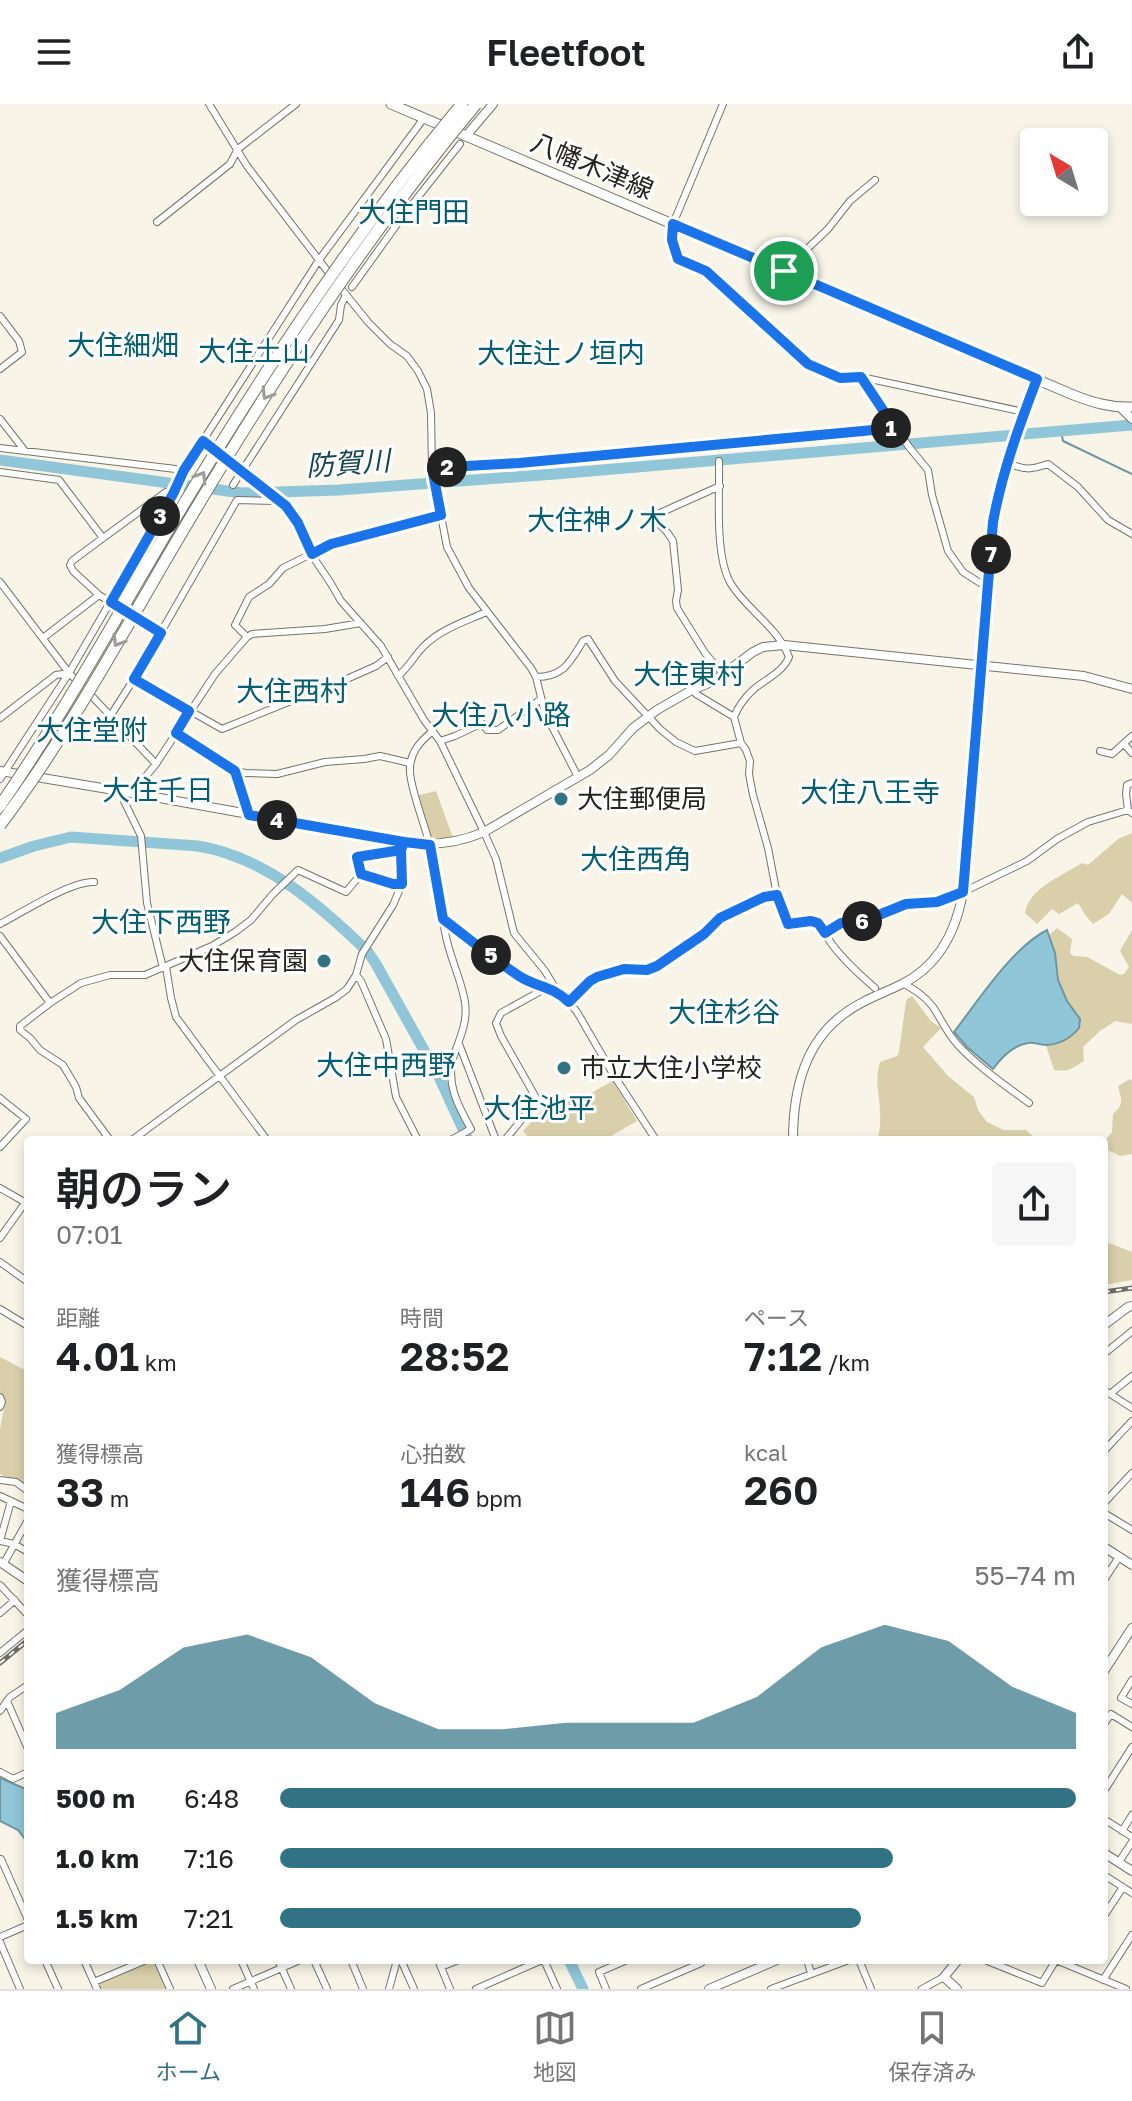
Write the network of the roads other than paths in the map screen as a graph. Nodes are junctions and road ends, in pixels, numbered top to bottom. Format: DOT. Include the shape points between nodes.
graph roads {
  1 [pos="209,104"];
  2 [pos="296,104"];
  3 [pos="391,104"];
  4 [pos="462,104"];
  5 [pos="476,104"];
  6 [pos="493,104"];
  7 [pos="723,104"];
  8 [pos="412,108"];
  9 [pos="424,118"];
  10 [pos="463,140"];
  11 [pos="238,149"];
  12 [pos="875,180"];
  13 [pos="157,222"];
  14 [pos="673,224"];
  15 [pos="319,260"];
  16 [pos="784,271"];
  17 [pos="352,287"];
  18 [pos="346,295"];
  19 [pos="0,316"];
  20 [pos="0,369"];
  21 [pos="861,377"];
  22 [pos="1037,379"];
  23 [pos="1126,407"];
  24 [pos="1024,412"];
  25 [pos="0,419"];
  26 [pos="1132,419"];
  27 [pos="895,428"];
  28 [pos="203,441"];
  29 [pos="0,448"];
  30 [pos="25,451"];
  31 [pos="719,461"];
  32 [pos="1007,463"];
  33 [pos="432,468"];
  34 [pos="184,470"];
  35 [pos="242,471"];
  36 [pos="0,472"];
  37 [pos="233,485"];
  38 [pos="720,486"];
  39 [pos="173,494"];
  40 [pos="276,500"];
  41 [pos="441,515"];
  42 [pos="1132,534"];
  43 [pos="103,538"];
  44 [pos="312,554"];
  45 [pos="0,582"];
  46 [pos="988,588"];
  47 [pos="99,595"];
  48 [pos="111,602"];
  49 [pos="486,612"];
  50 [pos="361,623"];
  51 [pos="161,633"];
  52 [pos="247,637"];
  53 [pos="43,638"];
  54 [pos="784,645"];
  55 [pos="388,657"];
  56 [pos="981,666"];
  57 [pos="69,673"];
  58 [pos="724,675"];
  59 [pos="398,676"];
  60 [pos="536,677"];
  61 [pos="349,678"];
  62 [pos="134,679"];
  63 [pos="1132,689"];
  64 [pos="693,690"];
  65 [pos="301,697"];
  66 [pos="541,699"];
  67 [pos="189,711"];
  68 [pos="111,715"];
  69 [pos="648,716"];
  70 [pos="734,717"];
  71 [pos="0,718"];
  72 [pos="433,731"];
  73 [pos="176,733"];
  74 [pos="1132,736"];
  75 [pos="440,741"];
  76 [pos="741,743"];
  77 [pos="1124,744"];
  78 [pos="1100,751"];
  79 [pos="1132,753"];
  80 [pos="410,763"];
  81 [pos="156,764"];
  82 [pos="235,771"];
  83 [pos="2,774"];
  84 [pos="578,777"];
  85 [pos="1132,783"];
  86 [pos="129,792"];
  87 [pos="0,806"];
  88 [pos="1130,812"];
  89 [pos="249,815"];
  90 [pos="0,825"];
  91 [pos="484,832"];
  92 [pos="430,845"];
  93 [pos="402,846"];
  94 [pos="361,874"];
  95 [pos="94,882"];
  96 [pos="402,884"];
  97 [pos="963,892"];
  98 [pos="777,895"];
  99 [pos="443,919"];
  100 [pos="0,924"];
  101 [pos="825,933"];
  102 [pos="0,936"];
  103 [pos="164,967"];
  104 [pos="356,975"];
  105 [pos="904,984"];
  106 [pos="548,987"];
  107 [pos="875,988"];
  108 [pos="557,991"];
  109 [pos="569,1002"];
  110 [pos="50,1003"];
  111 [pos="459,1044"];
  112 [pos="221,1076"];
  113 [pos="0,1098"];
  114 [pos="1029,1103"];
  115 [pos="107,1136"];
  116 [pos="138,1136"];
  117 [pos="264,1136"];
  118 [pos="416,1136"];
  119 [pos="458,1136"];
  120 [pos="494,1136"];
  121 [pos="508,1136"];
  122 [pos="653,1136"];
  123 [pos="793,1136"];
  124 [pos="0,1147"];
  125 [pos="0,1188"];
  126 [pos="24,1202"];
  127 [pos="24,1208"];
  128 [pos="0,1238"];
  129 [pos="0,1262"];
  130 [pos="24,1279"];
  131 [pos="1132,1306"];
  132 [pos="0,1309"];
  133 [pos="1108,1317"];
  134 [pos="1114,1317"];
  135 [pos="1108,1322"];
  136 [pos="24,1324"];
  137 [pos="1132,1331"];
  138 [pos="1108,1351"];
  139 [pos="1132,1376"];
  140 [pos="1108,1391"];
  141 [pos="1108,1393"];
  142 [pos="0,1397"];
  143 [pos="0,1407"];
  144 [pos="1132,1408"];
  145 [pos="1132,1421"];
  146 [pos="1108,1447"];
  147 [pos="1132,1473"];
  148 [pos="0,1480"];
  149 [pos="24,1488"];
  150 [pos="0,1496"];
  151 [pos="1108,1499"];
  152 [pos="11,1501"];
  153 [pos="24,1507"];
  154 [pos="1108,1515"];
  155 [pos="24,1527"];
  156 [pos="1131,1527"];
  157 [pos="0,1541"];
  158 [pos="14,1544"];
  159 [pos="24,1549"];
  160 [pos="1108,1550"];
  161 [pos="1119,1557"];
  162 [pos="2,1563"];
  163 [pos="1132,1565"];
  164 [pos="1108,1574"];
  165 [pos="24,1578"];
  166 [pos="0,1585"];
  167 [pos="15,1600"];
  168 [pos="24,1610"];
  169 [pos="0,1613"];
  170 [pos="1132,1628"];
  171 [pos="24,1633"];
  172 [pos="0,1653"];
  173 [pos="1108,1665"];
  174 [pos="1132,1680"];
  175 [pos="24,1688"];
  176 [pos="7,1701"];
  177 [pos="1132,1704"];
  178 [pos="0,1711"];
  179 [pos="1108,1718"];
  180 [pos="1132,1727"];
  181 [pos="24,1740"];
  182 [pos="1132,1747"];
  183 [pos="0,1772"];
  184 [pos="24,1774"];
  185 [pos="1108,1785"];
  186 [pos="1132,1815"];
  187 [pos="1108,1822"];
  188 [pos="1122,1831"];
  189 [pos="1132,1840"];
  190 [pos="1108,1855"];
  191 [pos="0,1859"];
  192 [pos="1119,1862"];
  193 [pos="1132,1871"];
  194 [pos="1108,1878"];
  195 [pos="1123,1887"];
  196 [pos="1132,1893"];
  197 [pos="1108,1910"];
  198 [pos="24,1913"];
  199 [pos="24,1925"];
  200 [pos="1132,1935"];
  201 [pos="0,1940"];
  202 [pos="47,1964"];
  203 [pos="86,1964"];
  204 [pos="122,1964"];
  205 [pos="136,1964"];
  206 [pos="159,1964"];
  207 [pos="200,1964"];
  208 [pos="243,1964"];
  209 [pos="280,1964"];
  210 [pos="291,1964"];
  211 [pos="316,1964"];
  212 [pos="353,1964"];
  213 [pos="398,1964"];
  214 [pos="401,1964"];
  215 [pos="439,1964"];
  216 [pos="534,1964"];
  217 [pos="545,1964"];
  218 [pos="618,1964"];
  219 [pos="699,1964"];
  220 [pos="762,1964"];
  221 [pos="808,1964"];
  222 [pos="837,1964"];
  223 [pos="861,1964"];
  224 [pos="955,1964"];
  225 [pos="995,1964"];
  226 [pos="1054,1964"];
  227 [pos="1074,1964"];
  228 [pos="282,1968"];
  229 [pos="124,1969"];
  230 [pos="811,1973"];
  231 [pos="944,1977"];
  232 [pos="1103,1980"];
  233 [pos="252,1985"];
  234 [pos="95,1986"];
  235 [pos="20,1989"];
  236 [pos="58,1989"];
  237 [pos="170,1989"];
  238 [pos="211,1989"];
  239 [pos="233,1989"];
  240 [pos="291,1989"];
  241 [pos="327,1989"];
  242 [pos="363,1989"];
  243 [pos="389,1989"];
  244 [pos="414,1989"];
  245 [pos="450,1989"];
  246 [pos="476,1989"];
  247 [pos="557,1989"];
  248 [pos="606,1989"];
  249 [pos="641,1989"];
  250 [pos="709,1989"];
  251 [pos="771,1989"];
  252 [pos="871,1989"];
  253 [pos="922,1989"];
  254 [pos="957,1989"];
  255 [pos="1126,1989"];
  1 -- 11 [label="street"];
  2 -- 11 [label="street"];
  3 -- 8 [label="main road, 八幡木津線"];
  87 -- 4 [label="highway, one-way, bridge" via="283,347 385,200"];
  5 -- 90 [label="highway, one-way, bridge" via="401,198 298,345 53,749"];
  6 -- 10 [label="street"];
  7 -- 14 [label="street"];
  8 -- 9 [label="main road, 八幡木津線"];
  9 -- 10 [label="main road, 八幡木津線"];
  9 -- 15 [label="street"];
  10 -- 14 [label="main road, 八幡木津線"];
  10 -- 17 [label="street"];
  11 -- 13 [label="street" via="230,164"];
  11 -- 15 [label="street"];
  12 -- 16 [label="street"];
  14 -- 16 [label="main road, 八幡木津線"];
  14 -- 21 [label="street" via="678,259 706,271 808,364 840,378"];
  15 -- 18 [label="street"];
  15 -- 28 [label="street"];
  16 -- 22 [label="main road, 八幡木津線"];
  18 -- 33 [label="street" via="407,356 427,389"];
  18 -- 35 [label="street" via="339,320"];
  19 -- 20 [label="street" via="22,352"];
  21 -- 24 [label="street"];
  21 -- 27 [label="street"];
  22 -- 23 [label="main road, 八幡木津線" via="1087,400"];
  22 -- 24 [label="street"];
  23 -- 26 [label="street"];
  24 -- 32 [label="street"];
  25 -- 30 [label="street"];
  27 -- 33 [label="street"];
  27 -- 46 [label="street" via="928,470 948,551 963,572"];
  28 -- 34 [label="street"];
  28 -- 35 [label="street"];
  29 -- 30 [label="street"];
  30 -- 34 [label="street"];
  31 -- 38 [label="street"];
  32 -- 42 [label="street" via="1023,469 1048,464 1108,520"];
  32 -- 46 [label="street" via="993,522"];
  33 -- 41 [label="street"];
  34 -- 39 [label="street"];
  35 -- 37 [label="street"];
  35 -- 40 [label="street"];
  36 -- 43 [label="street" via="59,480"];
  38 -- 54 [label="street" via="720,542 729,581"];
  38 -- 58 [label="street" via="660,513 656,521 673,541 677,608"];
  39 -- 43 [label="street" via="166,492"];
  39 -- 48 [label="street"];
  40 -- 44 [label="street" via="298,523"];
  40 -- 51 [label="street" via="237,500"];
  41 -- 44 [label="street" via="331,544"];
  41 -- 49 [label="street" via="456,567"];
  43 -- 47 [label="street" via="70,565"];
  44 -- 50 [label="street"];
  44 -- 52 [label="street" via="283,568 249,597 235,625"];
  45 -- 53 [label="street"];
  46 -- 56 [label="street"];
  47 -- 48 [label="street"];
  47 -- 53 [label="street"];
  48 -- 51 [label="street"];
  48 -- 57 [label="street"];
  49 -- 59 [label="street" via="442,631"];
  49 -- 60 [label="street"];
  50 -- 52 [label="street"];
  50 -- 55 [label="street"];
  51 -- 62 [label="street"];
  52 -- 67 [label="street"];
  53 -- 57 [label="street"];
  54 -- 56 [label="street"];
  54 -- 58 [label="street" via="753,652"];
  54 -- 70 [label="street" via="787,663 749,694"];
  55 -- 59 [label="street"];
  55 -- 61 [label="street"];
  56 -- 63 [label="street" via="1084,676"];
  56 -- 97 [label="street"];
  57 -- 68 [label="street"];
  57 -- 71 [label="street" via="56,675"];
  57 -- 83 [label="street"];
  58 -- 64 [label="street"];
  59 -- 72 [label="street"];
  60 -- 66 [label="street"];
  60 -- 69 [label="street" via="560,673 588,639 615,681"];
  62 -- 67 [label="street"];
  62 -- 68 [label="street"];
  64 -- 69 [label="street"];
  64 -- 70 [label="street"];
  65 -- 67 [label="street" via="222,729"];
  66 -- 75 [label="street" via="498,730 487,730 482,723"];
  66 -- 84 [label="street"];
  67 -- 73 [label="street"];
  68 -- 81 [label="street"];
  69 -- 76 [label="street" via="676,742 695,751"];
  69 -- 84 [label="street"];
  70 -- 76 [label="street"];
  72 -- 75 [label="street"];
  72 -- 80 [label="street" via="417,745"];
  73 -- 81 [label="street"];
  73 -- 82 [label="street"];
  74 -- 77 [label="street"];
  75 -- 91 [label="street"];
  76 -- 98 [label="street" via="750,761"];
  77 -- 78 [label="street" via="1112,754"];
  77 -- 79 [label="street"];
  80 -- 82 [label="street" via="380,756 277,774"];
  80 -- 92 [label="street"];
  81 -- 86 [label="street"];
  82 -- 89 [label="street"];
  83 -- 86 [label="street"];
  84 -- 91 [label="street"];
  85 -- 88 [label="street" via="1126,789"];
  86 -- 89 [label="street"];
  86 -- 103 [label="street" via="124,801 141,836 147,903"];
  88 -- 97 [label="street" via="1088,822 1027,861"];
  89 -- 93 [label="street"];
  91 -- 92 [label="street"];
  91 -- 108 [label="street" via="514,933"];
  92 -- 93 [label="street"];
  92 -- 99 [label="street"];
  93 -- 94 [label="street" via="357,857"];
  93 -- 96 [label="street"];
  94 -- 96 [label="street"];
  94 -- 103 [label="street" via="346,892 298,870 235,932"];
  95 -- 100 [label="street" via="84,881"];
  96 -- 104 [label="street" via="367,944"];
  97 -- 101 [label="street" via="841,923"];
  97 -- 105 [label="street" via="946,944"];
  98 -- 101 [label="street" via="788,924 811,921"];
  98 -- 109 [label="street" via="720,918 657,966 597,977"];
  99 -- 106 [label="street" via="521,977"];
  99 -- 111 [label="street" via="466,1006"];
  101 -- 107 [label="street"];
  102 -- 110 [label="street"];
  103 -- 110 [label="street" via="145,975 110,975 81,983"];
  103 -- 112 [label="street" via="176,1017"];
  104 -- 112 [label="street" via="335,998"];
  104 -- 118 [label="street" via="386,1039 396,1097"];
  105 -- 114 [label="street" via="931,1005 957,1044"];
  105 -- 123 [label="street" via="838,1018 814,1046 796,1091"];
  106 -- 108 [label="street"];
  106 -- 121 [label="street" via="501,1013 496,1023 535,1096 534,1105"];
  108 -- 109 [label="street"];
  109 -- 122 [label="street"];
  110 -- 115 [label="street" via="20,1030 63,1065"];
  111 -- 119 [label="street" via="451,1080 456,1103 471,1129"];
  111 -- 120 [label="street"];
  112 -- 116 [label="street"];
  112 -- 117 [label="street"];
  113 -- 124 [label="street" via="26,1119"];
  125 -- 126 [label="street"];
  127 -- 128 [label="street"];
  129 -- 130 [label="street"];
  131 -- 134 [label="street"];
  132 -- 136 [label="street"];
  133 -- 134 [label="street"];
  134 -- 135 [label="street"];
  137 -- 138 [label="street"];
  139 -- 140 [label="street"];
  141 -- 144 [label="street"];
  142 -- 143 [label="street"];
  145 -- 146 [label="street"];
  147 -- 151 [label="street"];
  148 -- 149 [label="street"];
  150 -- 152 [label="street"];
  152 -- 153 [label="street"];
  152 -- 157 [label="street"];
  154 -- 156 [label="street"];
  155 -- 158 [label="street"];
  157 -- 158 [label="street"];
  158 -- 159 [label="street"];
  158 -- 162 [label="street"];
  160 -- 161 [label="street"];
  161 -- 163 [label="street"];
  161 -- 164 [label="street"];
  162 -- 165 [label="street"];
  166 -- 167 [label="street"];
  167 -- 168 [label="street"];
  167 -- 169 [label="street"];
  170 -- 173 [label="street"];
  171 -- 172 [label="street"];
  174 -- 177 [label="street" via="1121,1698"];
  175 -- 176 [label="street"];
  176 -- 178 [label="street"];
  176 -- 181 [label="street"];
  179 -- 180 [label="street" via="1111,1714"];
  182 -- 185 [label="street"];
  183 -- 184 [label="street" via="13,1779"];
  186 -- 188 [label="street"];
  187 -- 188 [label="street"];
  188 -- 189 [label="street"];
  189 -- 192 [label="street"];
  190 -- 192 [label="street"];
  191 -- 198 [label="street"];
  192 -- 193 [label="street"];
  194 -- 195 [label="street"];
  195 -- 196 [label="street"];
  195 -- 197 [label="street"];
  199 -- 201 [label="street"];
  200 -- 232 [label="street"];
  201 -- 235 [label="street"];
  202 -- 236 [label="street"];
  203 -- 234 [label="street"];
  204 -- 229 [label="street"];
  205 -- 229 [label="street"];
  206 -- 237 [label="street"];
  207 -- 238 [label="street"];
  208 -- 233 [label="street"];
  209 -- 228 [label="street"];
  210 -- 228 [label="street"];
  211 -- 241 [label="street"];
  212 -- 242 [label="street"];
  213 -- 243 [label="street"];
  214 -- 244 [label="street"];
  215 -- 245 [label="street"];
  216 -- 246 [label="street"];
  217 -- 247 [label="street"];
  218 -- 248 [label="street" via="599,1972"];
  219 -- 249 [label="street"];
  220 -- 250 [label="street"];
  221 -- 230 [label="street"];
  222 -- 230 [label="street"];
  223 -- 252 [label="street"];
  224 -- 231 [label="street"];
  225 -- 226 [label="street" via="1042,1983"];
  227 -- 232 [label="street"];
  228 -- 233 [label="street"];
  228 -- 240 [label="street"];
  229 -- 234 [label="street"];
  230 -- 251 [label="street"];
  231 -- 253 [label="street"];
  231 -- 254 [label="street"];
  232 -- 255 [label="street"];
  233 -- 239 [label="street"];
}
